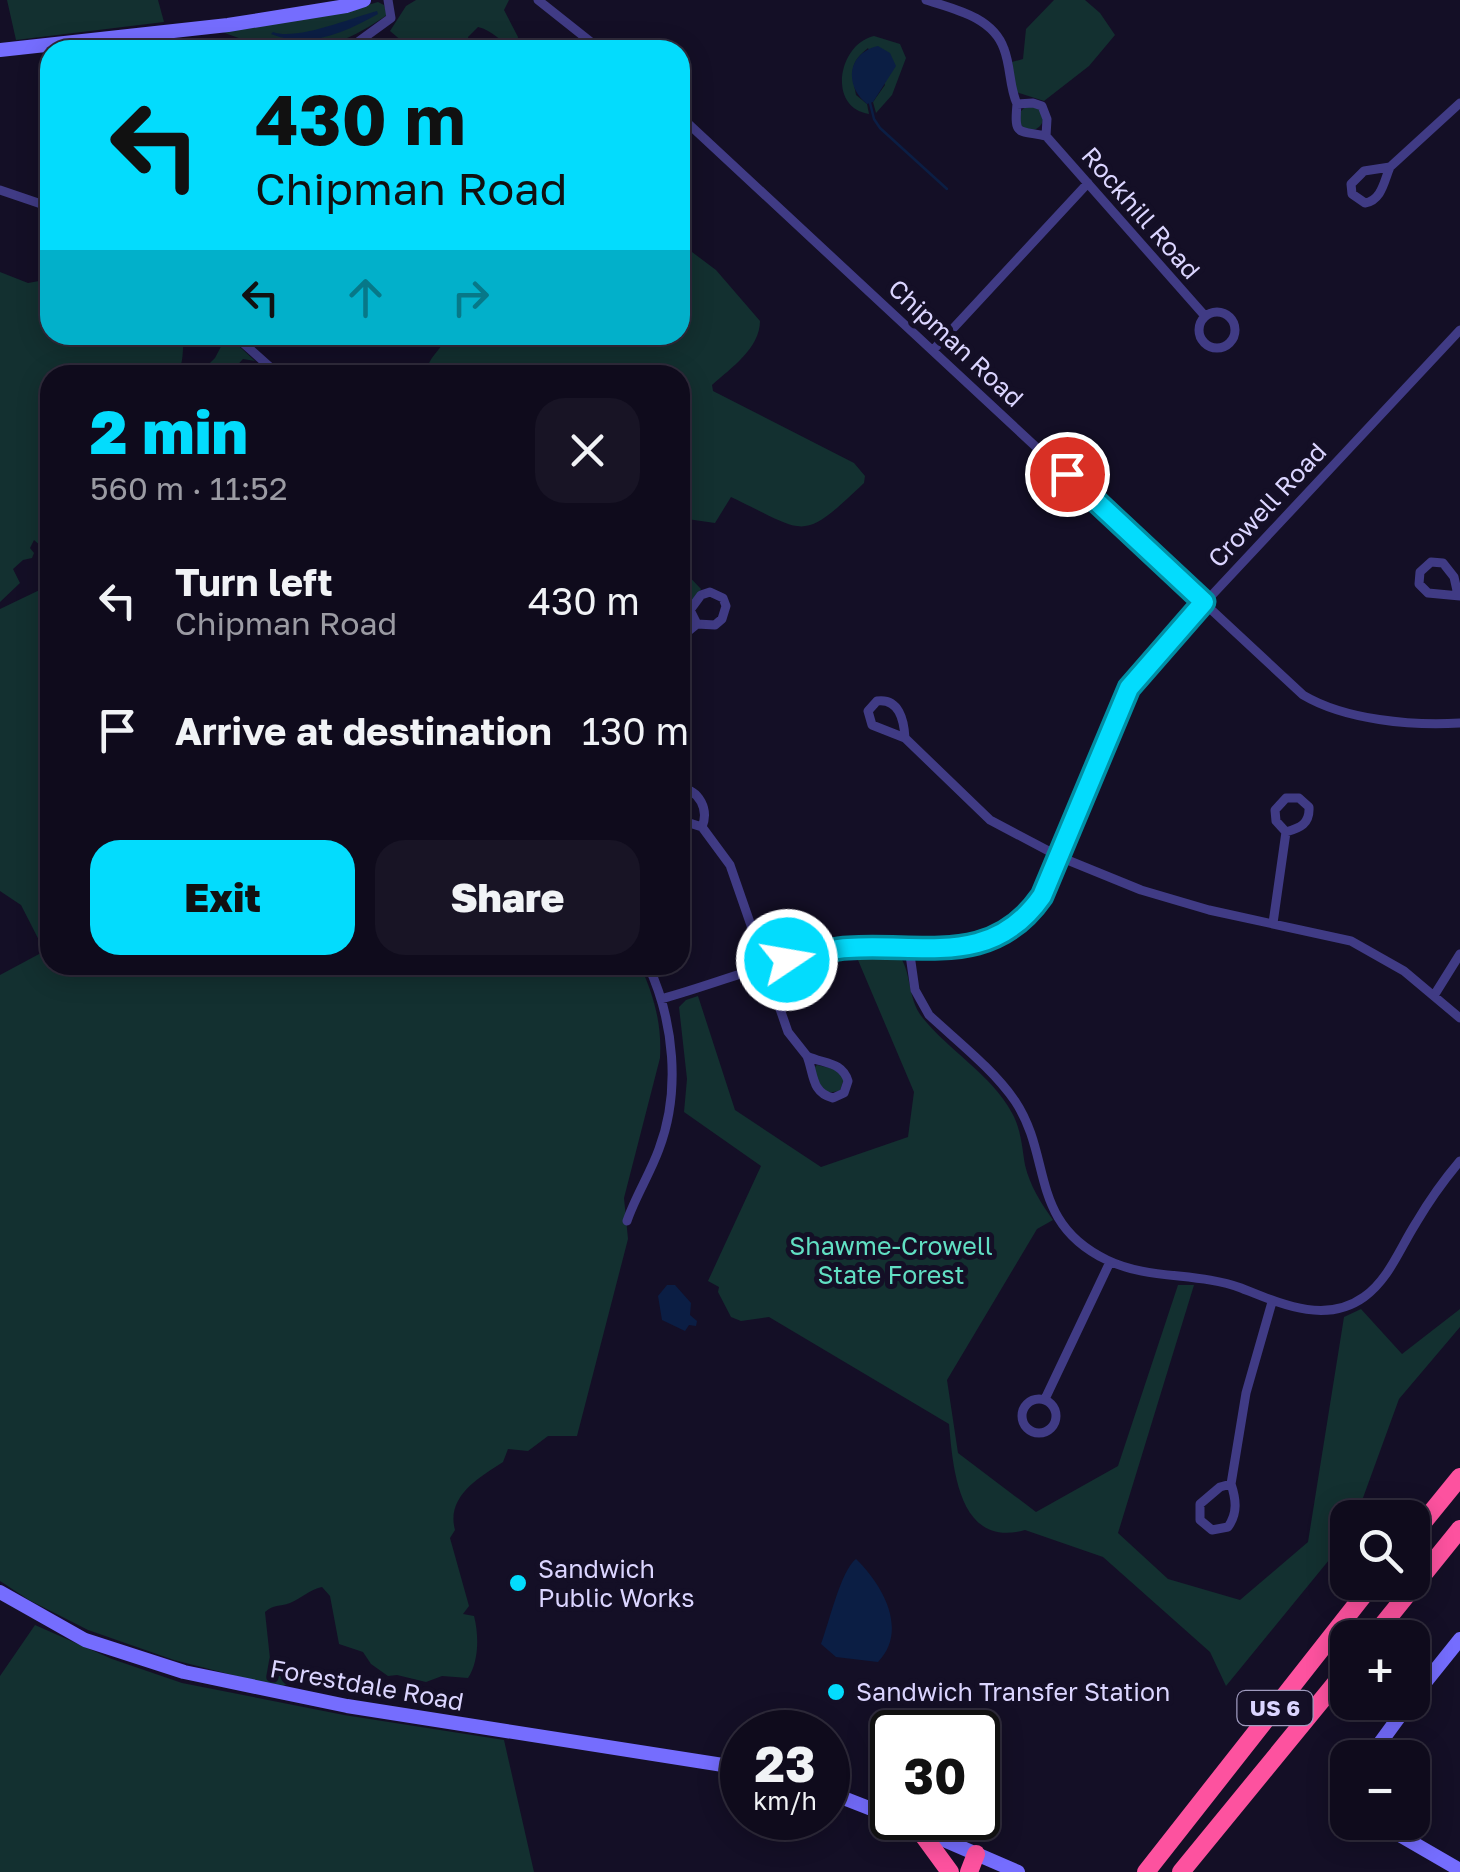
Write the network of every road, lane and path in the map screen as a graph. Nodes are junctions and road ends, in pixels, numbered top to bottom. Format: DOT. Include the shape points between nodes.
graph roads {
  1 [pos="364,0"];
  2 [pos="388,0"];
  3 [pos="538,0"];
  4 [pos="926,0"];
  5 [pos="91,40"];
  6 [pos="361,40"];
  7 [pos="588,40"];
  8 [pos="40,46"];
  9 [pos="0,50"];
  10 [pos="1460,103"];
  11 [pos="1017,104"];
  12 [pos="690,125"];
  13 [pos="1046,136"];
  14 [pos="1390,167"];
  15 [pos="1088,182"];
  16 [pos="0,190"];
  17 [pos="40,204"];
  18 [pos="1206,316"];
  19 [pos="1460,330"];
  20 [pos="245,345"];
  21 [pos="934,349"];
  22 [pos="268,365"];
  23 [pos="1459,596"];
  24 [pos="1204,602"];
  25 [pos="696,624"];
  26 [pos="690,629"];
  27 [pos="1460,723"];
  28 [pos="905,738"];
  29 [pos="690,790"];
  30 [pos="690,823"];
  31 [pos="702,827"];
  32 [pos="1286,832"];
  33 [pos="1060,856"];
  34 [pos="1273,923"];
  35 [pos="909,948"];
  36 [pos="1460,954"];
  37 [pos="766,964"];
  38 [pos="652,975"];
  39 [pos="1435,994"];
  40 [pos="660,999"];
  41 [pos="1460,1018"];
  42 [pos="807,1056"];
  43 [pos="1460,1161"];
  44 [pos="627,1221"];
  45 [pos="1110,1262"];
  46 [pos="1272,1302"];
  47 [pos="1045,1400"];
  48 [pos="1460,1477"];
  49 [pos="1231,1484"];
  50 [pos="1430,1514"];
  51 [pos="1460,1529"];
  52 [pos="0,1592"];
  53 [pos="1360,1600"];
  54 [pos="1387,1620"];
  55 [pos="1460,1639"];
  56 [pos="1430,1677"];
  57 [pos="1330,1690"];
  58 [pos="720,1765"];
  59 [pos="927,1840"];
  60 [pos="937,1840"];
  61 [pos="1408,1840"];
  62 [pos="978,1864"];
  63 [pos="1460,1870"];
  64 [pos="950,1872"];
  65 [pos="1018,1872"];
  66 [pos="1146,1872"];
  67 [pos="1181,1872"];
  1 -- 5 [label="main road" via="228,25"];
  2 -- 6 [label="street" via="391,18"];
  3 -- 7 [label="street"];
  4 -- 11 [label="street, Rockhill Road" via="990,27 1004,47"];
  8 -- 9 [label="main road"];
  10 -- 14 [label="street"];
  11 -- 13 [label="street, Rockhill Road" via="1018,129"];
  11 -- 13 [label="street, Rockhill Road" via="1042,106"];
  12 -- 21 [label="street, Chipman Road"];
  13 -- 15 [label="street, Rockhill Road"];
  14 -- 14 [label="street" via="1373,202 1352,194 1351,184 1364,171"];
  15 -- 18 [label="street, Rockhill Road"];
  15 -- 21 [label="street"];
  16 -- 17 [label="street"];
  18 -- 18 [label="street, Rockhill Road" via="1199,330 1206,344 1219,348 1232,341 1231,318"];
  19 -- 24 [label="street, Crowell Road"];
  20 -- 22 [label="street"];
  21 -- 24 [label="street, Chipman Road"];
  23 -- 23 [label="street" via="1428,593 1420,572 1430,562 1443,564"];
  24 -- 27 [label="street, Chipman Road" via="1286,682 1322,706"];
  24 -- 33 [label="street, Crowell Road" via="1129,688"];
  25 -- 26 [label="street"];
  28 -- 28 [label="street" via="872,724 868,712 876,701 895,706"];
  28 -- 33 [label="street" via="990,820"];
  29 -- 31 [label="street" via="700,798"];
  30 -- 31 [label="street"];
  31 -- 37 [label="street" via="730,865"];
  32 -- 34 [label="street"];
  33 -- 34 [label="street" via="1140,890"];
  33 -- 35 [label="street, Crowell Road" via="1030,912 1006,932 964,947"];
  34 -- 39 [label="street" via="1351,941"];
  35 -- 37 [label="street, Crowell Road" via="837,949"];
  35 -- 45 [label="street" via="918,1000 1017,1104 1056,1214"];
  36 -- 39 [label="street"];
  37 -- 40 [label="street, Crowell Road"];
  37 -- 42 [label="street" via="788,1032"];
  38 -- 40 [label="street"];
  39 -- 41 [label="street"];
  40 -- 44 [label="street" via="671,1063 667,1124"];
  42 -- 42 [label="street" via="820,1092 833,1098 844,1093 844,1071"];
  43 -- 46 [label="street" via="1368,1294 1326,1310"];
  45 -- 46 [label="street" via="1204,1277"];
  45 -- 47 [label="street"];
  46 -- 49 [label="street" via="1246,1393"];
  48 -- 50 [label="highway"];
  49 -- 49 [label="street" via="1232,1521 1212,1530 1200,1520 1200,1504"];
  51 -- 54 [label="highway"];
  52 -- 58 [label="main road, Forestdale Road" via="85,1640 184,1672 346,1706"];
  53 -- 66 [label="highway, US 6"];
  55 -- 56 [label="main road"];
  57 -- 67 [label="highway, US 6"];
  59 -- 64 [label="highway"];
  60 -- 62 [label="main road"];
  61 -- 63 [label="main road"];
  62 -- 65 [label="main road"];
}
